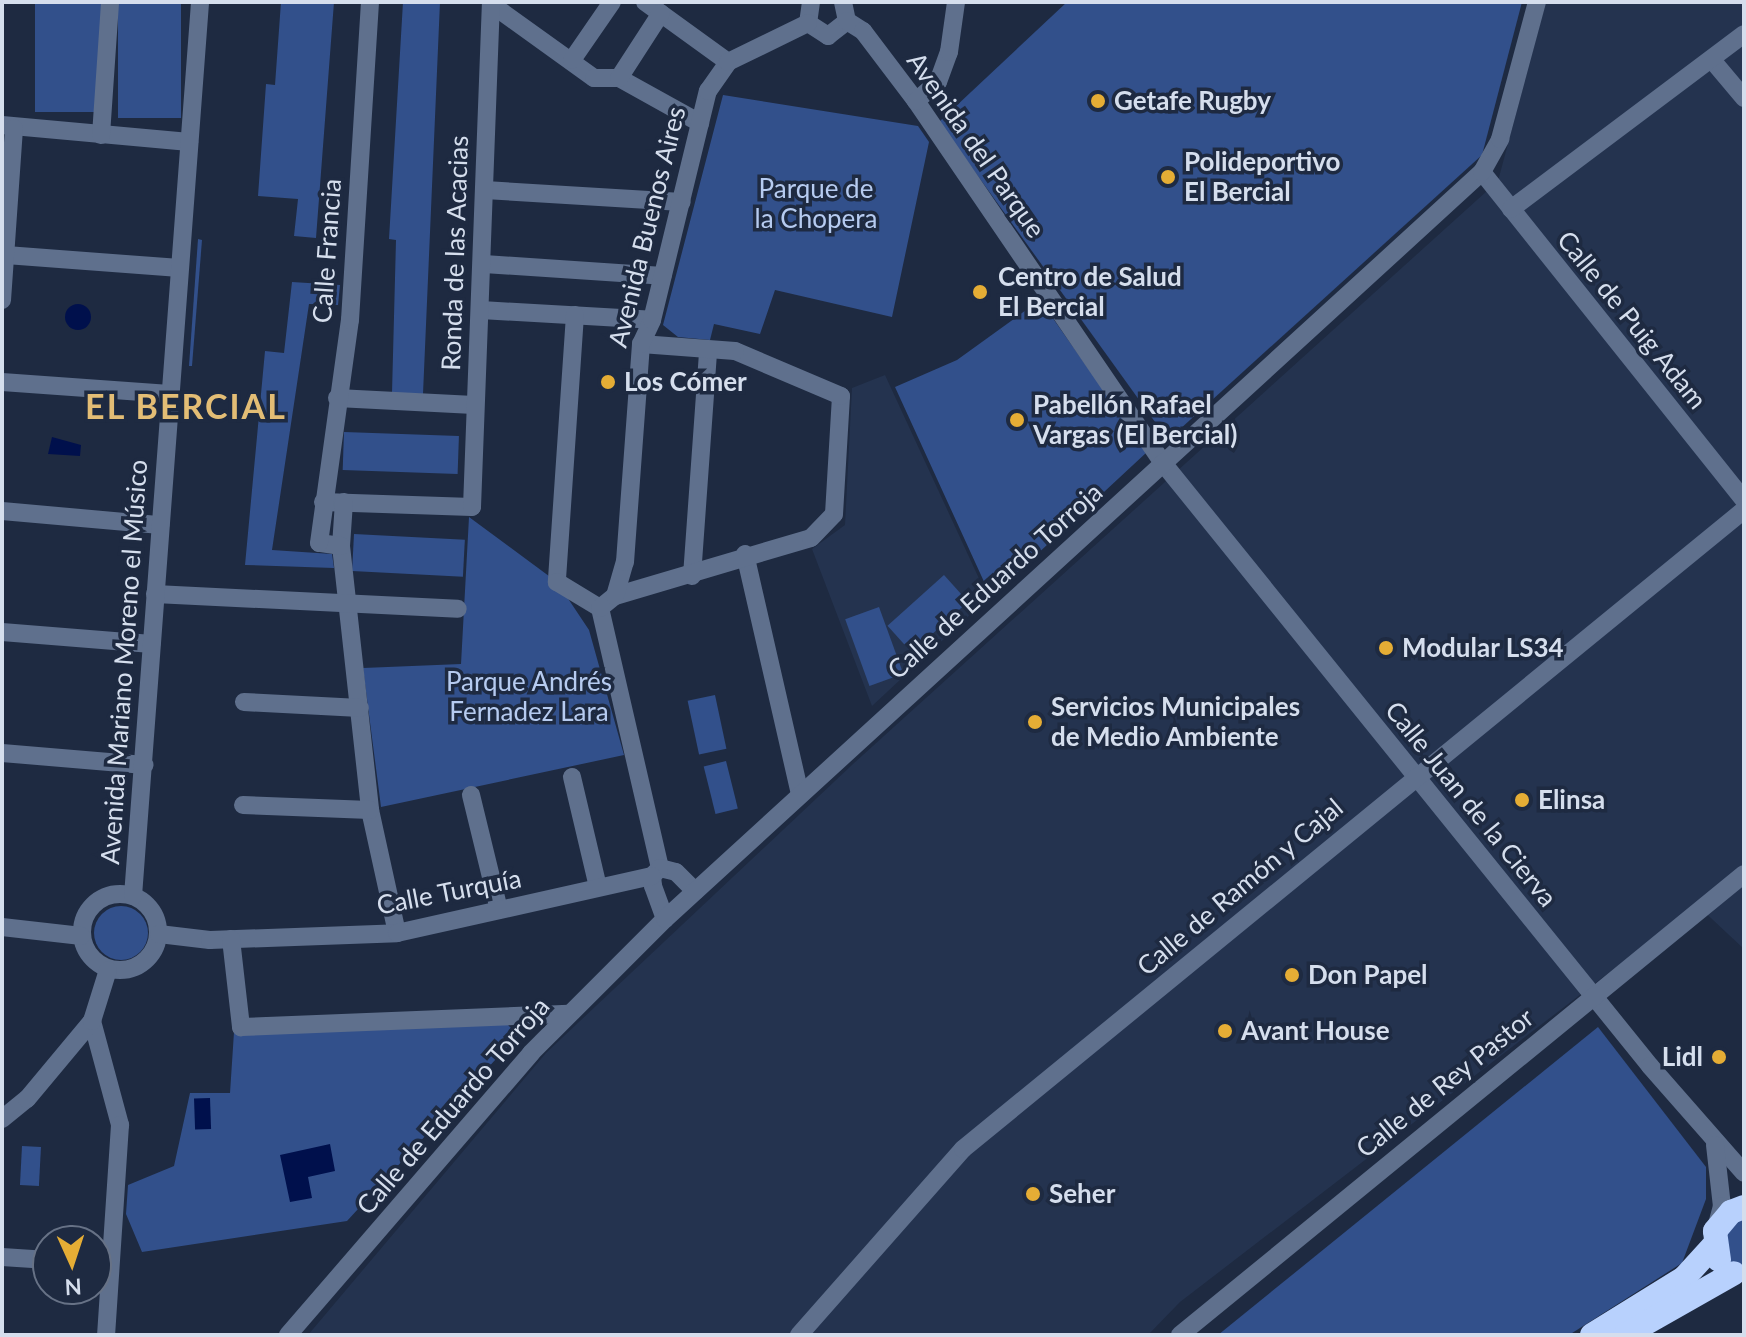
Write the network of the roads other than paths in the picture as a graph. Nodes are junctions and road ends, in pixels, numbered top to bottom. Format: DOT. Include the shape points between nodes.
graph roads {
  1 [pos="110,2"];
  2 [pos="200,2"];
  3 [pos="370,2"];
  4 [pos="612,2"];
  5 [pos="843,2"];
  6 [pos="956,2"];
  7 [pos="1537,2"];
  8 [pos="491,3"];
  9 [pos="653,7"];
  10 [pos="809,8"];
  11 [pos="847,21"];
  12 [pos="1744,34"];
  13 [pos="572,60"];
  14 [pos="1712,60"];
  15 [pos="728,62"];
  16 [pos="619,78"];
  17 [pos="1744,98"];
  18 [pos="916,101"];
  19 [pos="700,123"];
  20 [pos="8,126"];
  21 [pos="101,135"];
  22 [pos="189,142"];
  23 [pos="1482,172"];
  24 [pos="485,190"];
  25 [pos="682,202"];
  26 [pos="1511,209"];
  27 [pos="6,255"];
  28 [pos="484,264"];
  29 [pos="180,268"];
  30 [pos="663,276"];
  31 [pos="2,300"];
  32 [pos="481,310"];
  33 [pos="575,315"];
  34 [pos="652,320"];
  35 [pos="641,344"];
  36 [pos="708,351"];
  37 [pos="2,382"];
  38 [pos="170,394"];
  39 [pos="337,398"];
  40 [pos="474,405"];
  41 [pos="1163,463"];
  42 [pos="1744,500"];
  43 [pos="323,502"];
  44 [pos="344,502"];
  45 [pos="1744,510"];
  46 [pos="2,511"];
  47 [pos="160,525"];
  48 [pos="341,546"];
  49 [pos="745,554"];
  50 [pos="692,576"];
  51 [pos="155,594"];
  52 [pos="608,602"];
  53 [pos="348,604"];
  54 [pos="458,609"];
  55 [pos="2,632"];
  56 [pos="152,644"];
  57 [pos="244,702"];
  58 [pos="360,708"];
  59 [pos="2,753"];
  60 [pos="144,765"];
  61 [pos="1415,776"];
  62 [pos="572,777"];
  63 [pos="471,795"];
  64 [pos="800,795"];
  65 [pos="243,805"];
  66 [pos="370,810"];
  67 [pos="656,872"];
  68 [pos="1744,874"];
  69 [pos="598,887"];
  70 [pos="695,891"];
  71 [pos="133,896"];
  72 [pos="499,910"];
  73 [pos="665,919"];
  74 [pos="2,927"];
  75 [pos="397,933"];
  76 [pos="159,934"];
  77 [pos="81,936"];
  78 [pos="231,939"];
  79 [pos="108,970"];
  80 [pos="1593,997"];
  81 [pos="569,1014"];
  82 [pos="92,1021"];
  83 [pos="2,1119"];
  84 [pos="1715,1145"];
  85 [pos="1744,1173"];
  86 [pos="1744,1207"];
  87 [pos="107,1225"];
  88 [pos="1715,1238"];
  89 [pos="2,1257"];
  90 [pos="32,1259"];
  91 [pos="1739,1274"];
  92 [pos="104,1305"];
  93 [pos="106,1335"];
  94 [pos="288,1335"];
  95 [pos="799,1335"];
  96 [pos="1180,1335"];
  97 [pos="1592,1335"];
  98 [pos="1625,1335"];
  1 -- 21 [label="street"];
  2 -- 22 [label="street, Avenida Mariano Moreno el Músico"];
  3 -- 39 [label="street, Calle Francia" via="350,320"];
  4 -- 13 [label="street"];
  5 -- 11 [label="street"];
  6 -- 18 [label="street" via="949,52 938,82"];
  7 -- 23 [label="street, Calle de Eduardo Torroja" via="1500,139"];
  8 -- 13 [label="street"];
  8 -- 24 [label="street, Ronda de las Acacias"];
  9 -- 15 [label="street"];
  9 -- 16 [label="street"];
  10 -- 11 [label="street" via="828,36"];
  10 -- 15 [label="street"];
  11 -- 18 [label="street, Avenida del Parque" via="863,31"];
  12 -- 14 [label="street"];
  13 -- 16 [label="street" via="594,78"];
  14 -- 17 [label="street"];
  14 -- 26 [label="street"];
  15 -- 19 [label="street, Avenida Buenos Aires" via="708,91"];
  16 -- 19 [label="street"];
  18 -- 41 [label="street, Avenida del Parque"];
  19 -- 25 [label="street, Avenida Buenos Aires"];
  20 -- 21 [label="street"];
  20 -- 27 [label="street"];
  21 -- 22 [label="street"];
  22 -- 29 [label="street, Avenida Mariano Moreno el Músico"];
  23 -- 26 [label="street, Calle de Puig Adam"];
  23 -- 41 [label="street, Calle de Eduardo Torroja"];
  24 -- 25 [label="street"];
  24 -- 28 [label="street, Ronda de las Acacias"];
  25 -- 30 [label="street, Avenida Buenos Aires"];
  26 -- 42 [label="street, Calle de Puig Adam"];
  27 -- 29 [label="street"];
  27 -- 31 [label="street"];
  28 -- 30 [label="street"];
  28 -- 32 [label="street, Ronda de las Acacias"];
  29 -- 38 [label="street, Avenida Mariano Moreno el Músico"];
  30 -- 34 [label="street, Avenida Buenos Aires"];
  32 -- 33 [label="street"];
  32 -- 40 [label="street, Ronda de las Acacias"];
  33 -- 34 [label="street"];
  33 -- 52 [label="street" via="557,582"];
  34 -- 35 [label="street, Avenida Buenos Aires"];
  35 -- 36 [label="street"];
  35 -- 52 [label="street, Avenida Buenos Aires" via="625,562"];
  36 -- 49 [label="street" via="735,351 841,396 834,514 811,538"];
  36 -- 50 [label="street"];
  37 -- 38 [label="street"];
  38 -- 47 [label="street, Avenida Mariano Moreno el Músico"];
  39 -- 40 [label="street"];
  39 -- 43 [label="street, Calle Francia"];
  40 -- 44 [label="street, Ronda de las Acacias" via="472,507"];
  41 -- 61 [label="street, Calle Juan de la Cierva"];
  41 -- 64 [label="street, Calle de Eduardo Torroja"];
  43 -- 44 [label="street"];
  43 -- 48 [label="street, Calle Francia" via="319,543"];
  44 -- 48 [label="street"];
  45 -- 61 [label="street, Calle de Ramón y Cajal"];
  46 -- 47 [label="street"];
  47 -- 51 [label="street, Avenida Mariano Moreno el Músico"];
  48 -- 53 [label="street"];
  49 -- 50 [label="street"];
  49 -- 64 [label="street"];
  50 -- 52 [label="street"];
  51 -- 53 [label="street"];
  51 -- 56 [label="street, Avenida Mariano Moreno el Músico"];
  52 -- 67 [label="street, Avenida Buenos Aires"];
  53 -- 54 [label="street"];
  53 -- 58 [label="street"];
  55 -- 56 [label="street"];
  56 -- 60 [label="street, Avenida Mariano Moreno el Músico"];
  57 -- 58 [label="street"];
  58 -- 66 [label="street"];
  59 -- 60 [label="street"];
  60 -- 71 [label="street, Avenida Mariano Moreno el Músico"];
  61 -- 80 [label="street, Calle Juan de la Cierva"];
  61 -- 95 [label="street, Calle de Ramón y Cajal" via="963,1149"];
  62 -- 69 [label="street"];
  63 -- 72 [label="street"];
  64 -- 70 [label="street, Calle de Eduardo Torroja"];
  65 -- 66 [label="street"];
  66 -- 75 [label="street"];
  67 -- 69 [label="street, Calle Turquía"];
  67 -- 70 [label="street" via="676,872"];
  67 -- 73 [label="street, Avenida Buenos Aires"];
  68 -- 80 [label="street, Calle de Rey Pastor"];
  69 -- 72 [label="street, Calle Turquía"];
  70 -- 73 [label="street, Calle de Eduardo Torroja"];
  71 -- 76 [label="street" via="152,911"];
  71 -- 77 [label="street" via="107,896 94,903"];
  72 -- 75 [label="street, Calle Turquía"];
  73 -- 81 [label="street, Calle de Eduardo Torroja"];
  74 -- 77 [label="street"];
  75 -- 78 [label="street, Calle Turquía"];
  76 -- 78 [label="street, Calle Turquía"];
  76 -- 79 [label="street" via="149,958 138,966"];
  77 -- 79 [label="street" via="84,949"];
  78 -- 81 [label="street" via="241,1027"];
  79 -- 82 [label="street"];
  80 -- 84 [label="street, Calle Juan de la Cierva"];
  80 -- 96 [label="street, Calle de Rey Pastor"];
  81 -- 94 [label="street, Calle de Eduardo Torroja"];
  82 -- 83 [label="street" via="27,1099"];
  82 -- 87 [label="street" via="120,1125"];
  84 -- 85 [label="street, Calle Juan de la Cierva"];
  84 -- 88 [label="street" via="1722,1206"];
  86 -- 88 [label="highway" via="1731,1212"];
  88 -- 91 [label="highway" via="1724,1266"];
  88 -- 97 [label="highway" via="1684,1278"];
  89 -- 90 [label="street"];
  91 -- 98 [label="highway"];
  92 -- 93 [label="street"];
}
